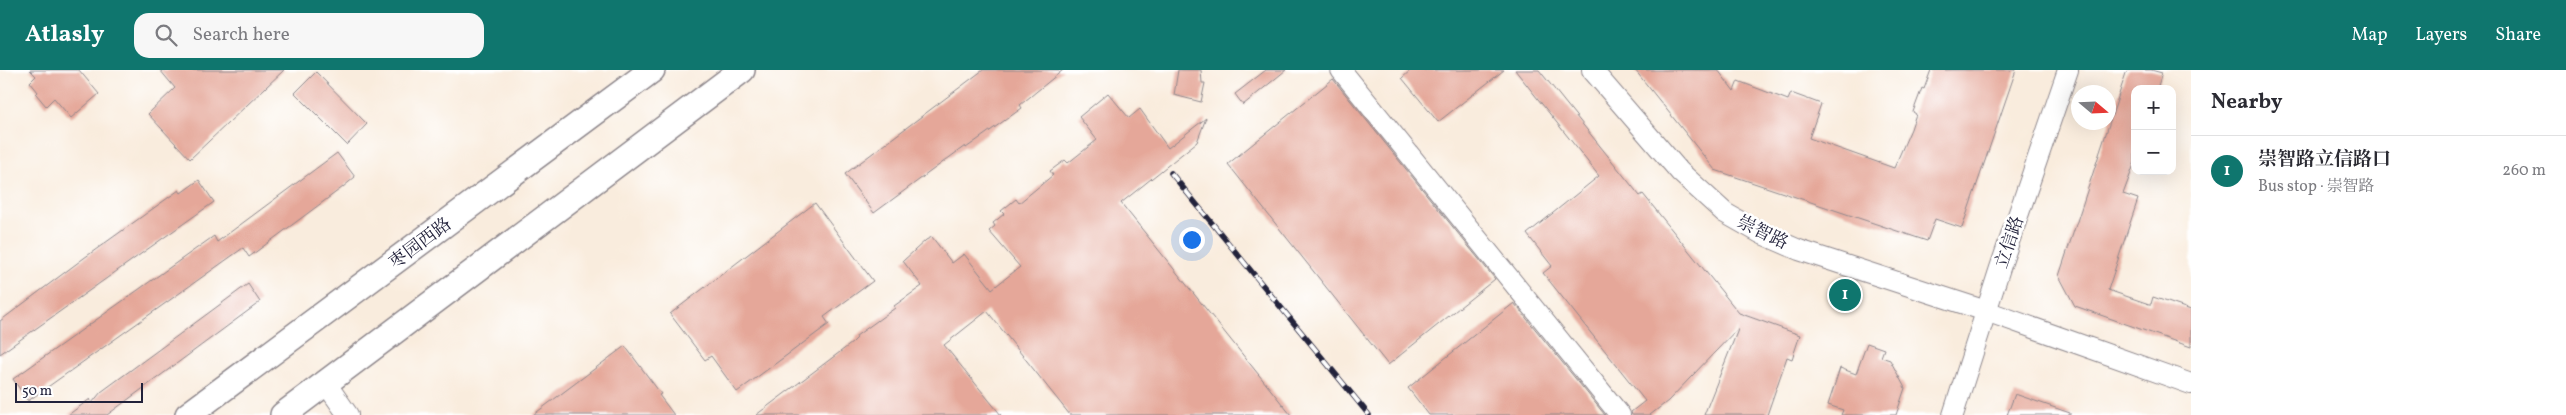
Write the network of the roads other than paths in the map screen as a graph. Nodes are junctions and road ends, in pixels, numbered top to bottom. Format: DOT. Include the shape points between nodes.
graph roads {
  1 [pos="652,70"];
  2 [pos="742,70"];
  3 [pos="1341,70"];
  4 [pos="1592,70"];
  5 [pos="2068,70"];
  6 [pos="1986,311"];
  7 [pos="325,382"];
  8 [pos="2191,384"];
  9 [pos="188,415"];
  10 [pos="283,415"];
  11 [pos="348,415"];
  12 [pos="1620,415"];
  13 [pos="1952,415"];
  1 -- 9 [label="main road, 枣园西路"];
  2 -- 7 [label="main road"];
  3 -- 12 [label="street"];
  4 -- 6 [label="street, 崇智路" via="1680,172 1725,213 1799,250"];
  5 -- 6 [label="street, 立信路"];
  6 -- 8 [label="street, 崇智路"];
  6 -- 13 [label="street, 立信路"];
  7 -- 10 [label="main road"];
  7 -- 11 [label="street"];
}
